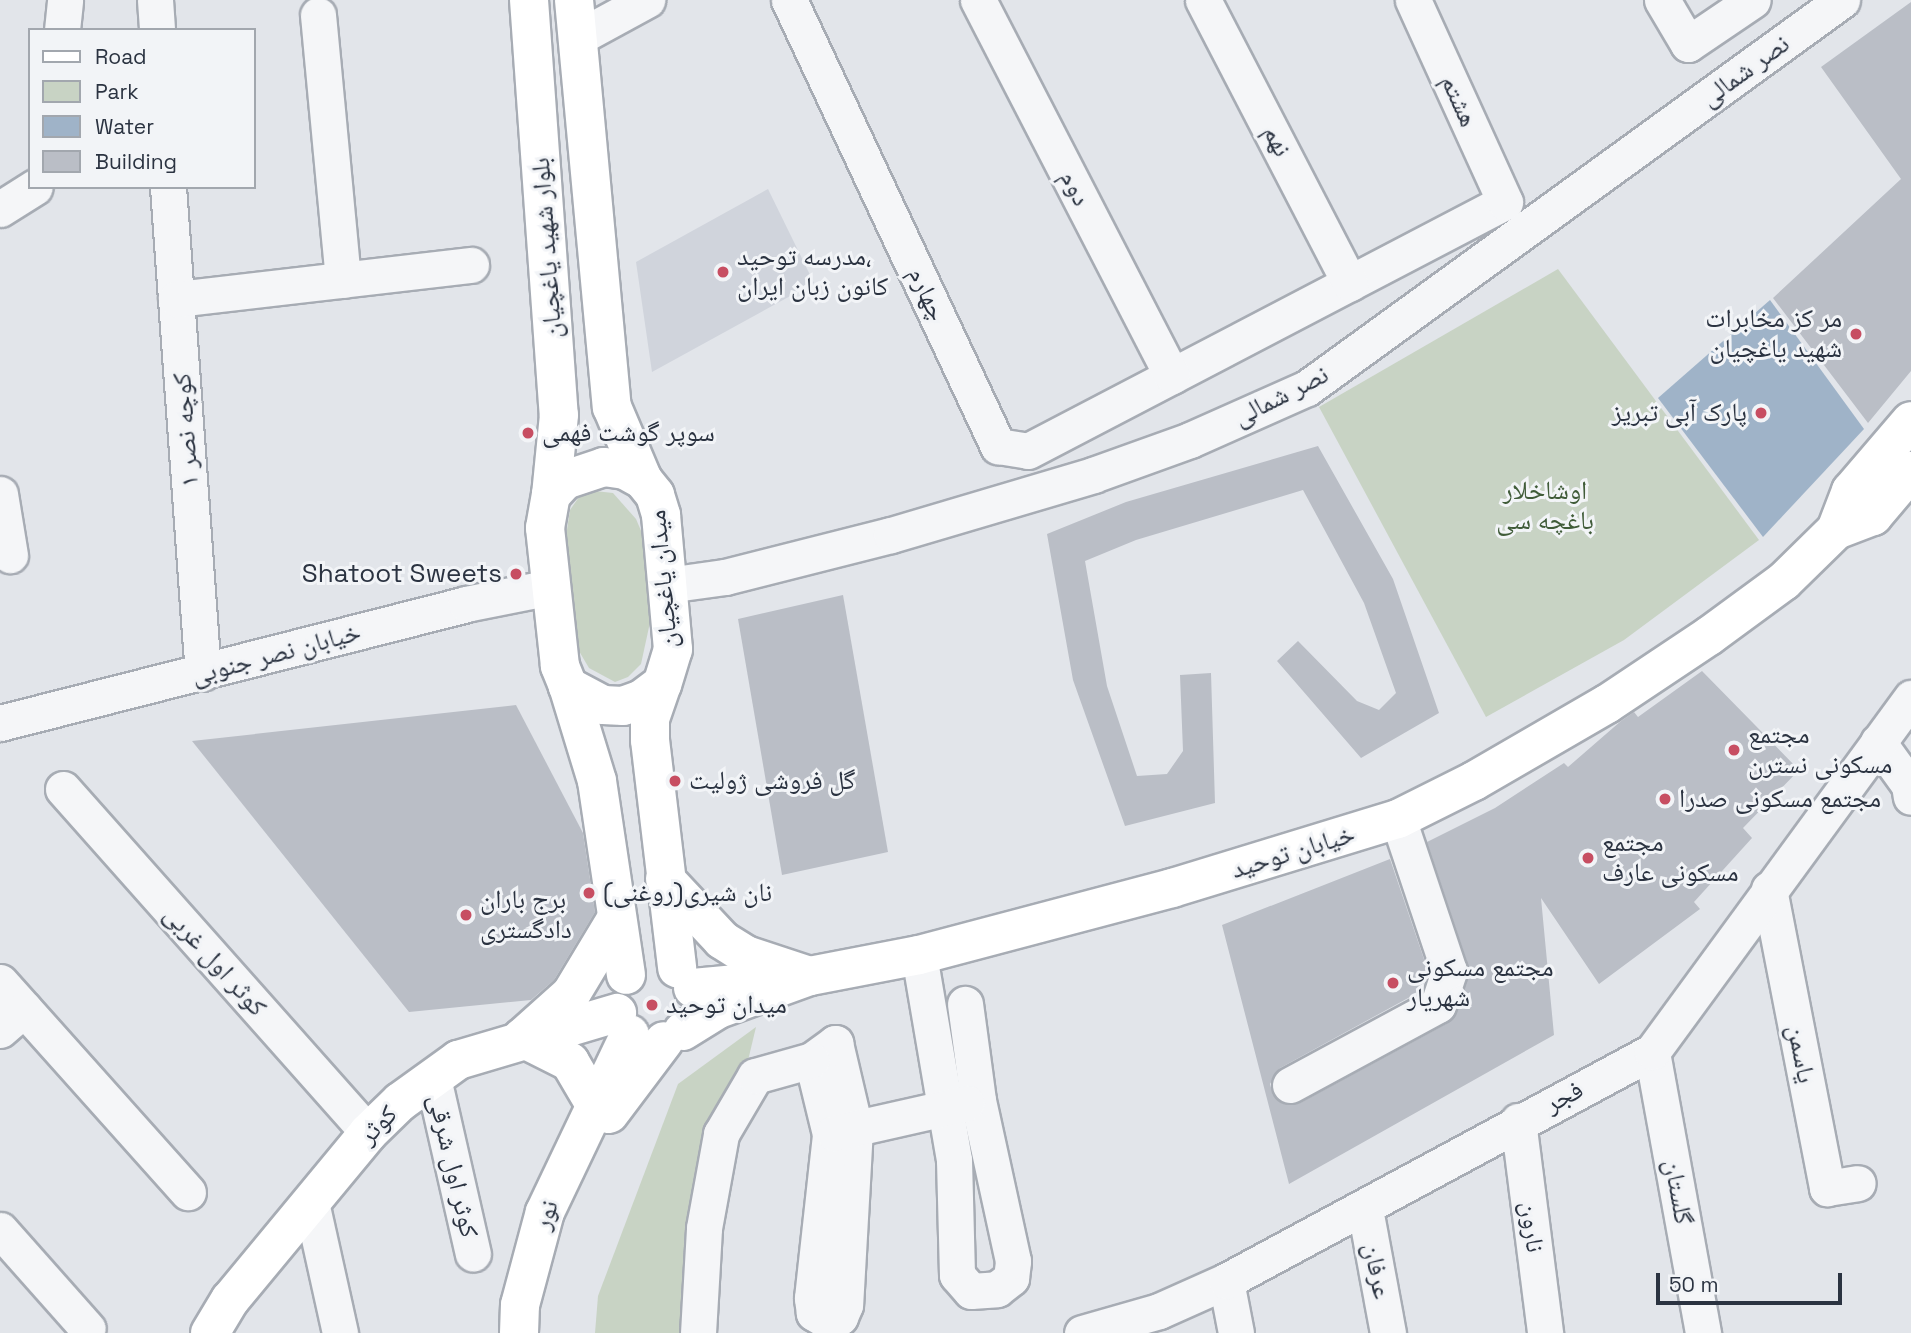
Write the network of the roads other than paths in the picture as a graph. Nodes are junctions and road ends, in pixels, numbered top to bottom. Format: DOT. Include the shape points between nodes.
graph roads {
  1 [pos="65,0"];
  2 [pos="155,0"];
  3 [pos="529,0"];
  4 [pos="574,0"];
  5 [pos="647,0"];
  6 [pos="789,0"];
  7 [pos="978,0"];
  8 [pos="1203,0"];
  9 [pos="1413,0"];
  10 [pos="1662,0"];
  11 [pos="1754,0"];
  12 [pos="1842,0"];
  13 [pos="318,15"];
  14 [pos="62,28"];
  15 [pos="157,28"];
  16 [pos="577,38"];
  17 [pos="32,189"];
  18 [pos="168,189"];
  19 [pos="0,209"];
  20 [pos="471,265"];
  21 [pos="344,280"];
  22 [pos="1350,283"];
  23 [pos="176,299"];
  24 [pos="1172,376"];
  25 [pos="1911,421"];
  26 [pos="1911,471"];
  27 [pos="643,480"];
  28 [pos="0,494"];
  29 [pos="551,495"];
  30 [pos="1836,530"];
  31 [pos="9,555"];
  32 [pos="667,585"];
  33 [pos="551,587"];
  34 [pos="203,673"];
  35 [pos="662,684"];
  36 [pos="568,686"];
  37 [pos="1911,698"];
  38 [pos="1,723"];
  39 [pos="1878,742"];
  40 [pos="63,789"];
  41 [pos="1911,797"];
  42 [pos="1398,819"];
  43 [pos="665,879"];
  44 [pos="1769,889"];
  45 [pos="616,919"];
  46 [pos="919,955"];
  47 [pos="626,975"];
  48 [pos="810,976"];
  49 [pos="685,978"];
  50 [pos="0,982"];
  51 [pos="965,1004"];
  52 [pos="12,1019"];
  53 [pos="648,1030"];
  54 [pos="522,1038"];
  55 [pos="1653,1052"];
  56 [pos="433,1078"];
  57 [pos="1290,1085"];
  58 [pos="962,1104"];
  59 [pos="602,1107"];
  60 [pos="1518,1121"];
  61 [pos="368,1133"];
  62 [pos="1857,1183"];
  63 [pos="188,1192"];
  64 [pos="311,1202"];
  65 [pos="1365,1209"];
  66 [pos="0,1230"];
  67 [pos="473,1254"];
  68 [pos="1226,1281"];
  69 [pos="234,1316"];
  70 [pos="88,1329"];
  71 [pos="210,1333"];
  72 [pos="340,1333"];
  73 [pos="519,1333"];
  74 [pos="545,1333"];
  75 [pos="698,1333"];
  76 [pos="1082,1333"];
  77 [pos="1236,1333"];
  78 [pos="1388,1333"];
  79 [pos="1545,1333"];
  80 [pos="1703,1333"];
  1 -- 14 [label="street"];
  2 -- 15 [label="street"];
  3 -- 29 [label="main road, بلوار شهید یاغچیان" via="559,415"];
  4 -- 16 [label="main road, بلوار شهید یاغچیان"];
  5 -- 16 [label="street"];
  6 -- 24 [label="street, چهارم" via="998,446 1028,451"];
  7 -- 24 [label="street, دوم"];
  8 -- 22 [label="street, نهم"];
  9 -- 22 [label="street, هشتم" via="1505,202"];
  10 -- 11 [label="street" via="1688,44"];
  12 -- 32 [label="street, نصر شمالی" via="1307,388 1190,440 1093,475 878,539 725,577"];
  13 -- 21 [label="street"];
  16 -- 27 [label="main road, بلوار شهید یاغچیان" via="612,407"];
  17 -- 19 [label="street"];
  18 -- 23 [label="street, کوچه نصر ۱"];
  20 -- 21 [label="street"];
  21 -- 23 [label="street"];
  22 -- 24 [label="street"];
  23 -- 34 [label="street, کوچه نصر ۱"];
  25 -- 30 [label="main road" via="1851,491"];
  26 -- 30 [label="main road" via="1873,516"];
  27 -- 29 [label="main road, میدان یاغچیان" via="625,470 583,470"];
  27 -- 32 [label="main road, میدان یاغچیان" via="655,495 661,515"];
  28 -- 31 [label="street"];
  29 -- 33 [label="main road" via="545,528"];
  30 -- 42 [label="main road, خیابان توحید" via="1784,581 1607,704"];
  32 -- 35 [label="main road, میدان یاغچیان" via="673,649"];
  33 -- 34 [label="street, خیابان نصر جنوبی" via="466,604"];
  33 -- 36 [label="main road" via="560,666"];
  34 -- 38 [label="street, خیابان نصر جنوبی"];
  35 -- 36 [label="main road, میدان یاغچیان" via="623,706 603,705"];
  35 -- 43 [label="main road" via="650,718 650,740"];
  36 -- 45 [label="main road" via="590,748"];
  37 -- 39 [label="street, فجر"];
  39 -- 41 [label="street" via="1909,785"];
  39 -- 44 [label="street, فجر"];
  40 -- 61 [label="street, کوثر اول غربی"];
  42 -- 46 [label="main road, خیابان توحید" via="1205,880"];
  42 -- 57 [label="street" via="1449,971 1438,1004"];
  43 -- 48 [label="main road" via="722,940 746,955"];
  43 -- 49 [label="main road"];
  44 -- 55 [label="street, فجر"];
  44 -- 62 [label="street, یاسمن" via="1827,1188"];
  45 -- 47 [label="main road"];
  45 -- 54 [label="main road" via="571,994"];
  46 -- 48 [label="main road, خیابان توحید"];
  46 -- 58 [label="street"];
  47 -- 49 [label="main road" via="645,963"];
  47 -- 53 [label="main road" via="616,992"];
  48 -- 49 [label="main road"];
  48 -- 53 [label="main road, خیابان توحید"];
  49 -- 53 [label="main road" via="692,1018"];
  50 -- 52 [label="street"];
  51 -- 58 [label="street"];
  52 -- 63 [label="street"];
  53 -- 54 [label="main road, کوثر"];
  53 -- 59 [label="main road"];
  54 -- 56 [label="main road, کوثر" via="458,1060"];
  54 -- 59 [label="main road" via="570,1062"];
  55 -- 60 [label="street, فجر"];
  55 -- 80 [label="street, گلستان"];
  56 -- 61 [label="main road, کوثر"];
  56 -- 67 [label="street, کوثر اول شرقی"];
  58 -- 75 [label="street" via="843,1131 812,1059 755,1076 721,1134 704,1228"];
  59 -- 73 [label="main road, نور" via="545,1212 520,1305"];
  59 -- 74 [label="main road, نور" via="551,1279"];
  60 -- 65 [label="street, فجر"];
  60 -- 79 [label="street, نارون"];
  61 -- 64 [label="main road, کوثر"];
  64 -- 69 [label="main road, کوثر"];
  64 -- 72 [label="street"];
  65 -- 68 [label="street, فجر"];
  65 -- 78 [label="street, عرفان"];
  66 -- 70 [label="street"];
  68 -- 76 [label="street, فجر" via="1159,1311"];
  68 -- 77 [label="street"];
  69 -- 71 [label="main road, کوثر"];
}
